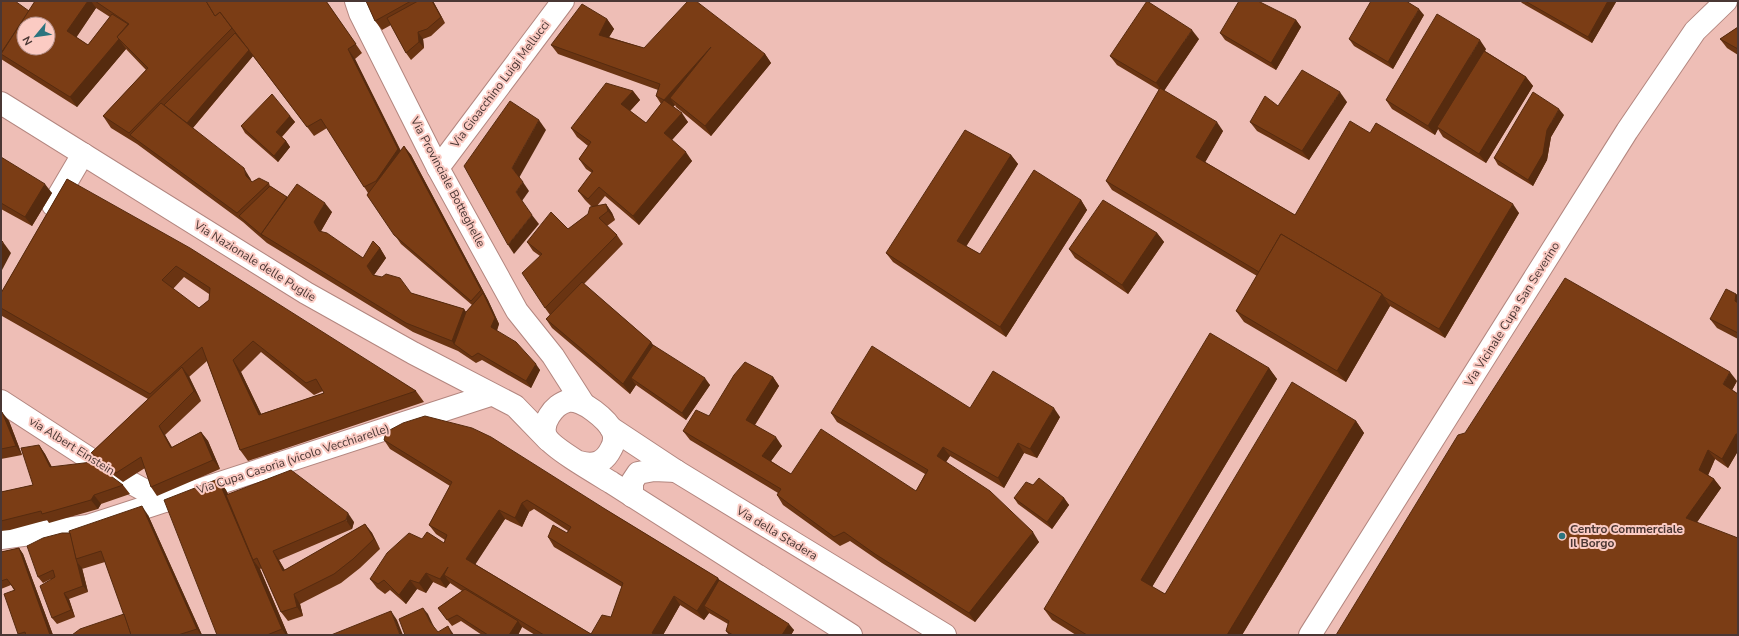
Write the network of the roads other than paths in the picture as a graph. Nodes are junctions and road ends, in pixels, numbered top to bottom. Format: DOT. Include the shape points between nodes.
graph roads {
  1 [pos="356,1"];
  2 [pos="563,1"];
  3 [pos="1726,1"];
  4 [pos="1,103"];
  5 [pos="82,154"];
  6 [pos="438,168"];
  7 [pos="44,220"];
  8 [pos="490,395"];
  9 [pos="1,401"];
  10 [pos="567,405"];
  11 [pos="515,406"];
  12 [pos="611,428"];
  13 [pos="548,440"];
  14 [pos="579,462"];
  15 [pos="676,471"];
  16 [pos="632,496"];
  17 [pos="164,501"];
  18 [pos="1,538"];
  19 [pos="851,635"];
  20 [pos="945,635"];
  21 [pos="1310,635"];
  1 -- 6 [label="street, Via Provinciale Botteghelle"];
  2 -- 6 [label="street, Via Gioacchino Luigi Mellucci"];
  3 -- 21 [label="street, Via Vicinale Cupa San Severino" via="1695,31 1627,131"];
  4 -- 5 [label="street, Via Nazionale delle Puglie"];
  5 -- 7 [label="street"];
  5 -- 8 [label="street, Via Nazionale delle Puglie" via="306,293"];
  6 -- 10 [label="street, Via Provinciale Botteghelle" via="518,311 553,356"];
  8 -- 11 [label="street, Via Nazionale delle Puglie"];
  8 -- 17 [label="street, Via Cupa Casoria (vicolo Vecchiarelle)"];
  9 -- 17 [label="street, via Albert Einstein" via="104,468"];
  10 -- 11 [label="street, Via Nazionale delle Puglie"];
  10 -- 12 [label="street" via="602,418"];
  10 -- 13 [label="street" via="549,416 545,426"];
  11 -- 13 [label="street, Via Nazionale delle Puglie"];
  12 -- 14 [label="street" via="615,439 607,458 595,463"];
  12 -- 15 [label="street, Via della Stadera"];
  13 -- 14 [label="street"];
  14 -- 16 [label="street"];
  15 -- 16 [label="street" via="654,470 638,473 632,482"];
  15 -- 20 [label="street, Via della Stadera"];
  16 -- 19 [label="street"];
  17 -- 18 [label="street, Via Cupa Casoria (vicolo Vecchiarelle)" via="88,526"];
}
